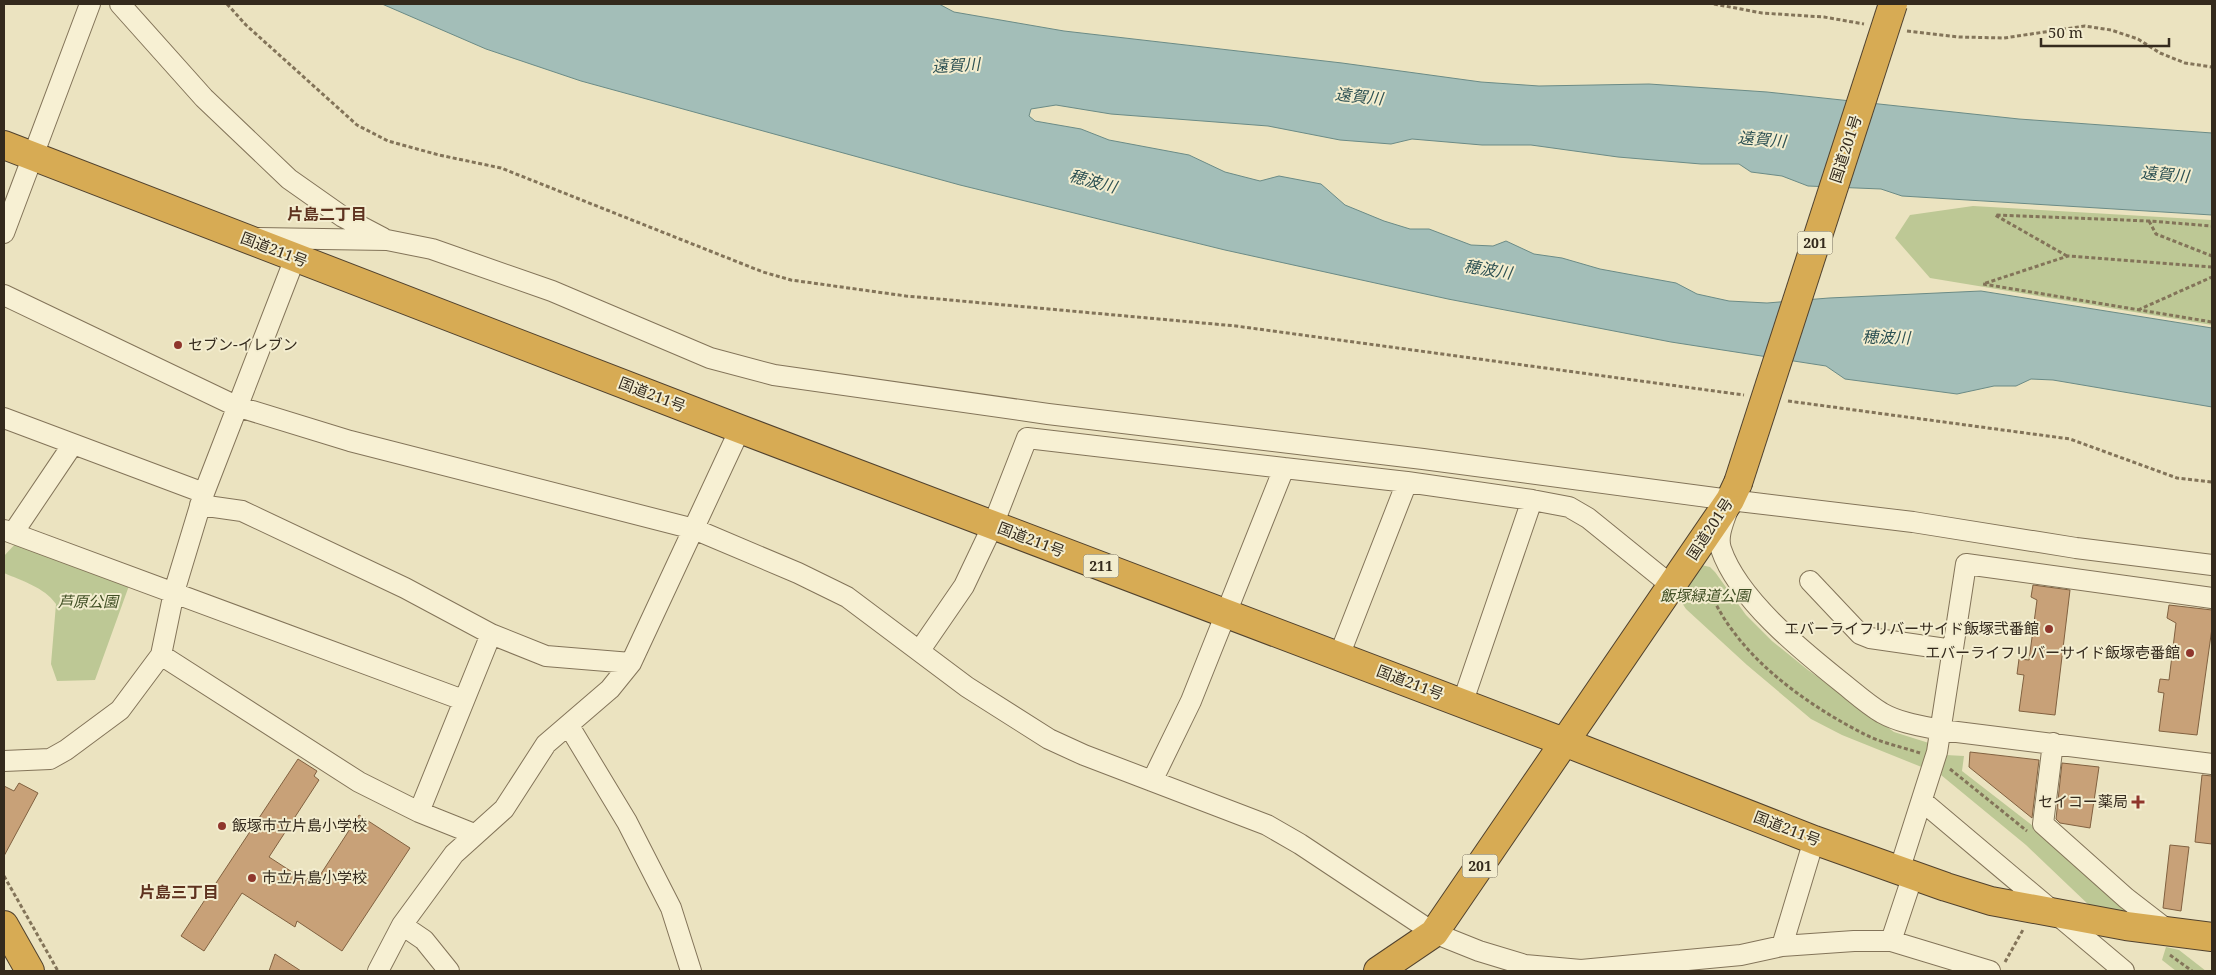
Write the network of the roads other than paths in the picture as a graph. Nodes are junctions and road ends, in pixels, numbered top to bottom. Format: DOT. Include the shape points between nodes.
graph roads {
  1 [pos="90,4"];
  2 [pos="120,4"];
  3 [pos="1893,4"];
  4 [pos="4,145"];
  5 [pos="32,156"];
  6 [pos="4,233"];
  7 [pos="242,238"];
  8 [pos="387,240"];
  9 [pos="295,258"];
  10 [pos="4,295"];
  11 [pos="236,406"];
  12 [pos="4,418"];
  13 [pos="740,429"];
  14 [pos="74,444"];
  15 [pos="1284,468"];
  16 [pos="1407,482"];
  17 [pos="1734,492"];
  18 [pos="202,499"];
  19 [pos="1532,500"];
  20 [pos="993,525"];
  21 [pos="694,529"];
  22 [pos="9,531"];
  23 [pos="2212,565"];
  24 [pos="1810,581"];
  25 [pos="1672,586"];
  26 [pos="2212,587"];
  27 [pos="174,592"];
  28 [pos="2174,592"];
  29 [pos="2212,598"];
  30 [pos="1227,613"];
  31 [pos="491,634"];
  32 [pos="920,650"];
  33 [pos="1953,650"];
  34 [pos="161,655"];
  35 [pos="1339,656"];
  36 [pos="631,663"];
  37 [pos="463,700"];
  38 [pos="1462,704"];
  39 [pos="568,726"];
  40 [pos="1941,730"];
  41 [pos="1564,742"];
  42 [pos="2053,743"];
  43 [pos="4,761"];
  44 [pos="2212,764"];
  45 [pos="1152,782"];
  46 [pos="1922,801"];
  47 [pos="419,812"];
  48 [pos="474,834"];
  49 [pos="1814,840"];
  50 [pos="1906,873"];
  51 [pos="2056,913"];
  52 [pos="4,925"];
  53 [pos="402,926"];
  54 [pos="1434,933"];
  55 [pos="2212,937"];
  56 [pos="1891,941"];
  57 [pos="2170,943"];
  58 [pos="1782,946"];
  59 [pos="4,959"];
  60 [pos="1739,963"];
  61 [pos="1946,965"];
  62 [pos="1650,968"];
  63 [pos="11,971"];
  64 [pos="30,971"];
  65 [pos="378,971"];
  66 [pos="449,971"];
  67 [pos="691,971"];
  68 [pos="1378,971"];
  69 [pos="1995,971"];
  70 [pos="2124,971"];
  1 -- 5 [label="street"];
  2 -- 8 [label="street" via="204,98 288,179 342,217"];
  3 -- 17 [label="highway, 国道201号 / 201, bridge"];
  4 -- 5 [label="highway, 国道211号 / 211"];
  5 -- 6 [label="street"];
  5 -- 7 [label="highway, 国道211号 / 211"];
  7 -- 8 [label="street"];
  7 -- 9 [label="highway, 国道211号 / 211"];
  8 -- 17 [label="street" via="473,262 552,290 710,358 774,375 1048,414"];
  9 -- 11 [label="street"];
  9 -- 13 [label="highway, 国道211号 / 211"];
  10 -- 11 [label="street"];
  11 -- 18 [label="street"];
  11 -- 21 [label="street" via="350,441"];
  12 -- 14 [label="street"];
  13 -- 20 [label="highway, 国道211号 / 211"];
  13 -- 21 [label="street"];
  14 -- 18 [label="street"];
  14 -- 22 [label="street"];
  15 -- 16 [label="street"];
  15 -- 20 [label="street" via="1027,438"];
  15 -- 30 [label="street"];
  16 -- 19 [label="street"];
  16 -- 35 [label="street"];
  17 -- 23 [label="street" via="2076,548"];
  17 -- 25 [label="highway, 国道201号 / 201"];
  17 -- 40 [label="street" via="1721,530 1721,547 1752,600 1812,659 1883,714"];
  18 -- 27 [label="street"];
  18 -- 31 [label="street" via="242,511 405,588"];
  19 -- 25 [label="street" via="1569,507 1588,518"];
  19 -- 38 [label="street"];
  20 -- 30 [label="highway, 国道211号 / 211"];
  20 -- 32 [label="street" via="964,586"];
  21 -- 32 [label="street" via="798,572 847,597"];
  21 -- 36 [label="street"];
  22 -- 27 [label="street"];
  24 -- 33 [label="street" via="1865,636"];
  25 -- 41 [label="highway, 国道201号 / 201"];
  26 -- 28 [label="street"];
  27 -- 34 [label="street"];
  27 -- 37 [label="street"];
  28 -- 29 [label="street"];
  28 -- 33 [label="street" via="1966,564"];
  30 -- 35 [label="highway, 国道211号 / 211"];
  30 -- 45 [label="street"];
  31 -- 36 [label="street" via="546,656"];
  31 -- 37 [label="street"];
  32 -- 45 [label="street" via="967,687 1049,739"];
  33 -- 40 [label="street"];
  34 -- 43 [label="street" via="120,710 66,750 50,759"];
  34 -- 47 [label="street" via="359,782"];
  35 -- 38 [label="highway, 国道211号 / 211"];
  36 -- 39 [label="street" via="610,689"];
  37 -- 47 [label="street"];
  38 -- 41 [label="highway, 国道211号 / 211"];
  39 -- 48 [label="street" via="546,744 504,809"];
  39 -- 67 [label="street" via="627,822 671,908"];
  40 -- 42 [label="street"];
  40 -- 46 [label="street"];
  41 -- 49 [label="highway, 国道211号 / 211"];
  41 -- 54 [label="highway, 国道201号 / 201"];
  42 -- 44 [label="street"];
  42 -- 57 [label="street" via="2043,824 2126,898"];
  45 -- 54 [label="street" via="1268,825"];
  46 -- 50 [label="street"];
  46 -- 51 [label="street"];
  47 -- 48 [label="street"];
  48 -- 53 [label="street" via="454,854"];
  49 -- 50 [label="highway, 国道211号 / 211"];
  49 -- 58 [label="street"];
  50 -- 51 [label="highway, 国道211号 / 211" via="1991,901"];
  50 -- 56 [label="street"];
  51 -- 57 [label="highway, 国道211号 / 211"];
  51 -- 70 [label="street"];
  52 -- 64 [label="highway"];
  53 -- 65 [label="street"];
  53 -- 66 [label="street" via="424,940"];
  54 -- 62 [label="street" via="1452,942 1525,965 1581,970"];
  54 -- 68 [label="highway, 国道201号 / 201"];
  55 -- 57 [label="highway, 国道211号 / 211"];
  56 -- 58 [label="street"];
  56 -- 61 [label="street"];
  58 -- 60 [label="street"];
  59 -- 63 [label="highway"];
  60 -- 62 [label="street"];
  61 -- 69 [label="street"];
}
